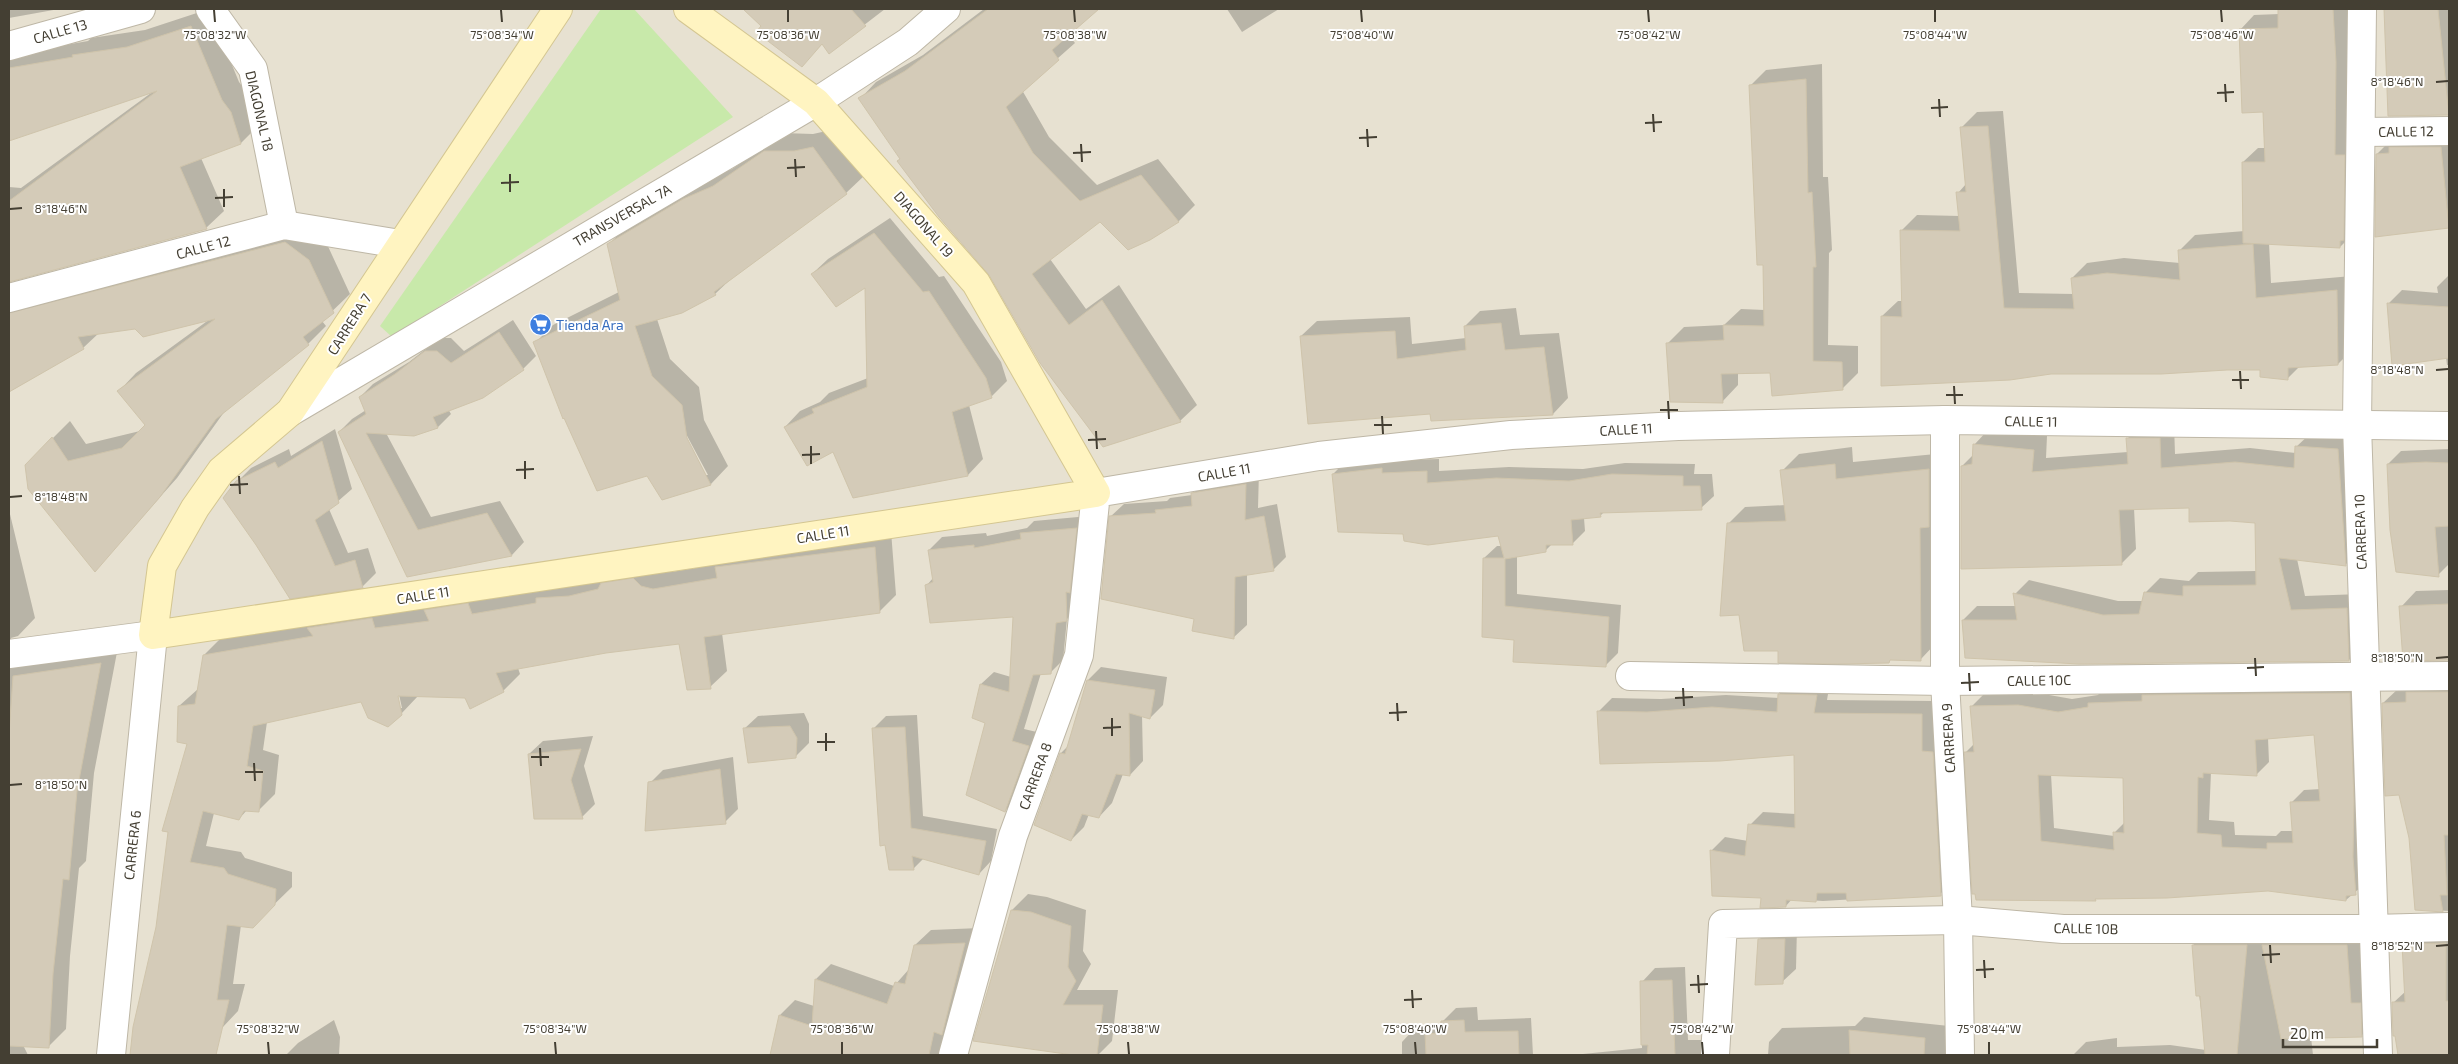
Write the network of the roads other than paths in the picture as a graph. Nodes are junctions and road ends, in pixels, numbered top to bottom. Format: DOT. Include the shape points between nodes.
graph roads {
  1 [pos="141,9"];
  2 [pos="210,9"];
  3 [pos="558,9"];
  4 [pos="688,9"];
  5 [pos="946,9"];
  6 [pos="2362,9"];
  7 [pos="9,46"];
  8 [pos="816,102"];
  9 [pos="2449,131"];
  10 [pos="2362,132"];
  11 [pos="284,225"];
  12 [pos="400,244"];
  13 [pos="9,298"];
  14 [pos="290,412"];
  15 [pos="1946,420"];
  16 [pos="2357,425"];
  17 [pos="2449,426"];
  18 [pos="1096,493"];
  19 [pos="153,635"];
  20 [pos="9,654"];
  21 [pos="1630,676"];
  22 [pos="2364,676"];
  23 [pos="2449,676"];
  24 [pos="1945,681"];
  25 [pos="1958,920"];
  26 [pos="2449,927"];
  27 [pos="2373,930"];
  28 [pos="111,1055"];
  29 [pos="954,1055"];
  30 [pos="1716,1055"];
  31 [pos="1960,1055"];
  32 [pos="2378,1055"];
  1 -- 7 [label="street, CALLE 13"];
  2 -- 11 [label="street, DIAGONAL 18" via="253,69"];
  3 -- 12 [label="main road, CARRERA 7"];
  4 -- 8 [label="main road, DIAGONAL 19"];
  5 -- 8 [label="street, TRANSVERSAL 7A" via="908,42"];
  6 -- 10 [label="street, CARRERA 10"];
  8 -- 14 [label="street, TRANSVERSAL 7A"];
  8 -- 18 [label="main road, DIAGONAL 19" via="976,283"];
  9 -- 10 [label="street, CALLE 12"];
  10 -- 16 [label="street, CARRERA 10"];
  11 -- 12 [label="street, CALLE 12"];
  11 -- 13 [label="street, CALLE 12"];
  12 -- 14 [label="main road, CARRERA 7"];
  14 -- 19 [label="main road, CARRERA 7" via="221,471 195,508 162,566"];
  15 -- 16 [label="street, CALLE 11"];
  15 -- 18 [label="street, CALLE 11" via="1678,426 1511,435 1319,456"];
  15 -- 24 [label="street, CARRERA 9"];
  16 -- 17 [label="street, CALLE 11"];
  16 -- 22 [label="street, CARRERA 10"];
  18 -- 19 [label="main road, CALLE 11"];
  18 -- 29 [label="street, CARRERA 8" via="1079,655 1014,836"];
  19 -- 20 [label="street, CALLE 11"];
  19 -- 28 [label="street, CARRERA 6"];
  21 -- 24 [label="street, CALLE 10C"];
  22 -- 23 [label="street, CALLE 10C"];
  22 -- 24 [label="street, CALLE 10C"];
  22 -- 27 [label="street, CARRERA 10"];
  24 -- 25 [label="street, CARRERA 9"];
  25 -- 27 [label="street, CALLE 10B" via="2064,928"];
  25 -- 30 [label="street, CALLE 10B" via="1723,924"];
  25 -- 31 [label="street, CARRERA 9"];
  26 -- 27 [label="street, CALLE 10B"];
  27 -- 32 [label="street, CARRERA 10"];
}
